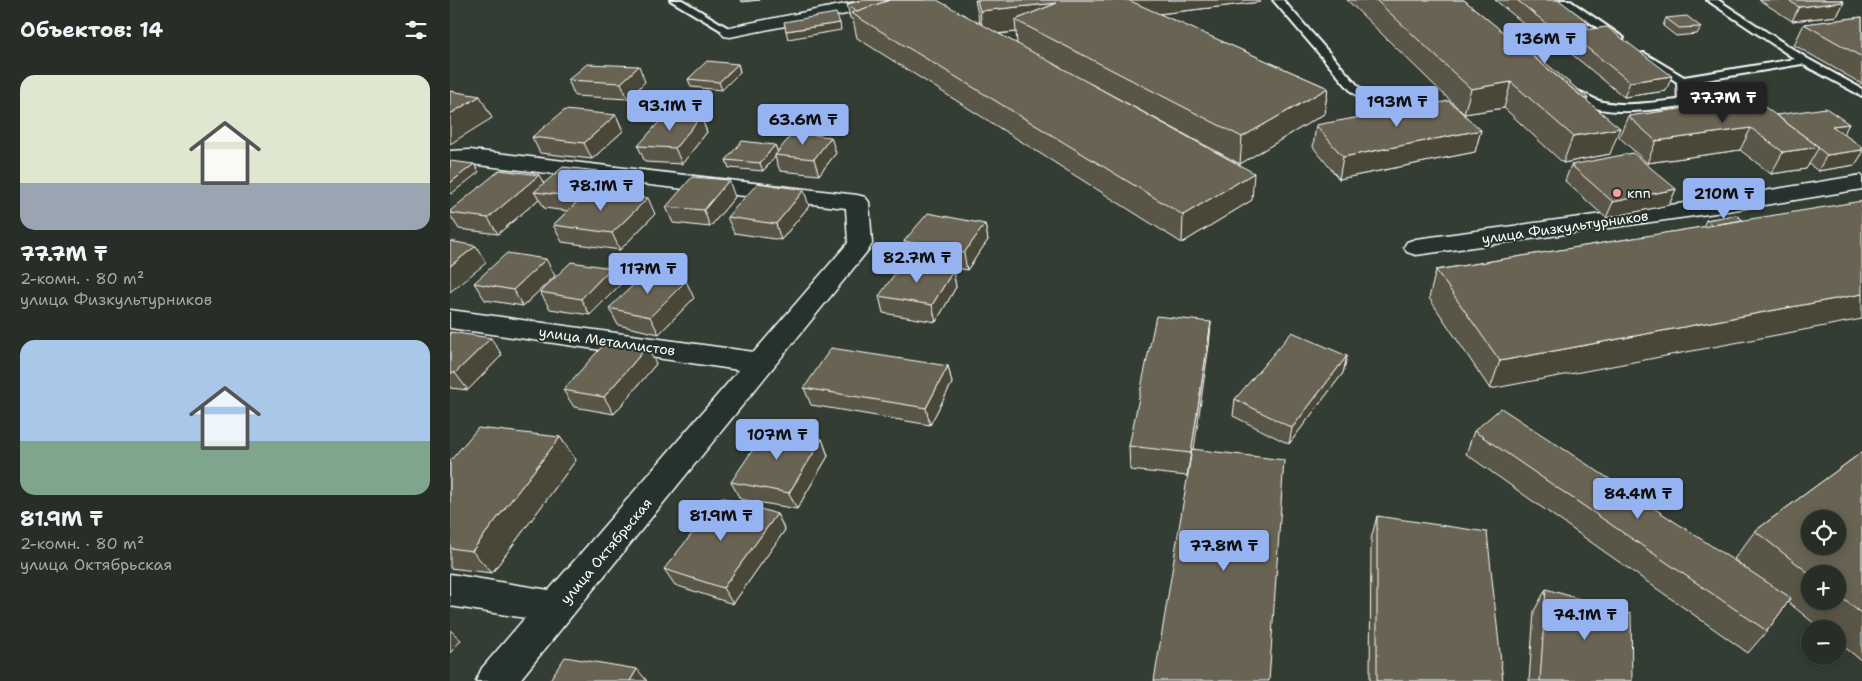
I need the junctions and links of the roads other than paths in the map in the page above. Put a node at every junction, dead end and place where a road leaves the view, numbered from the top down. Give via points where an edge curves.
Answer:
1 (675, 0) edge
2 (915, 0) edge
3 (1278, 0) edge
4 (1563, 0) edge
5 (1712, 0) edge
6 (861, 3) edge
7 (730, 32) joint
8 (1804, 61) junction
9 (1682, 82) junction
10 (1562, 83) edge
11 (1862, 93) edge
12 (1404, 109) edge
13 (450, 158) edge
14 (1862, 182) edge
15 (1416, 248) dead end
16 (450, 319) edge
17 (763, 363) junction
18 (450, 590) edge
19 (558, 608) junction
20 (495, 681) edge

1 - 7 lane
2 - 6 street
3 - 12 lane via 1355,89 1370,101
4 - 9 lane
5 - 8 lane
6 - 7 street
8 - 9 lane
8 - 11 lane
9 - 10 lane via 1684,103 1603,108 1584,101
13 - 17 street, улица Октябрьская via 470,157 857,202 860,244
14 - 15 street, улица Физкультурников
16 - 17 street, улица Металлистов
17 - 19 street, улица Октябрьская
18 - 19 street
19 - 20 street, улица Октябрьская

